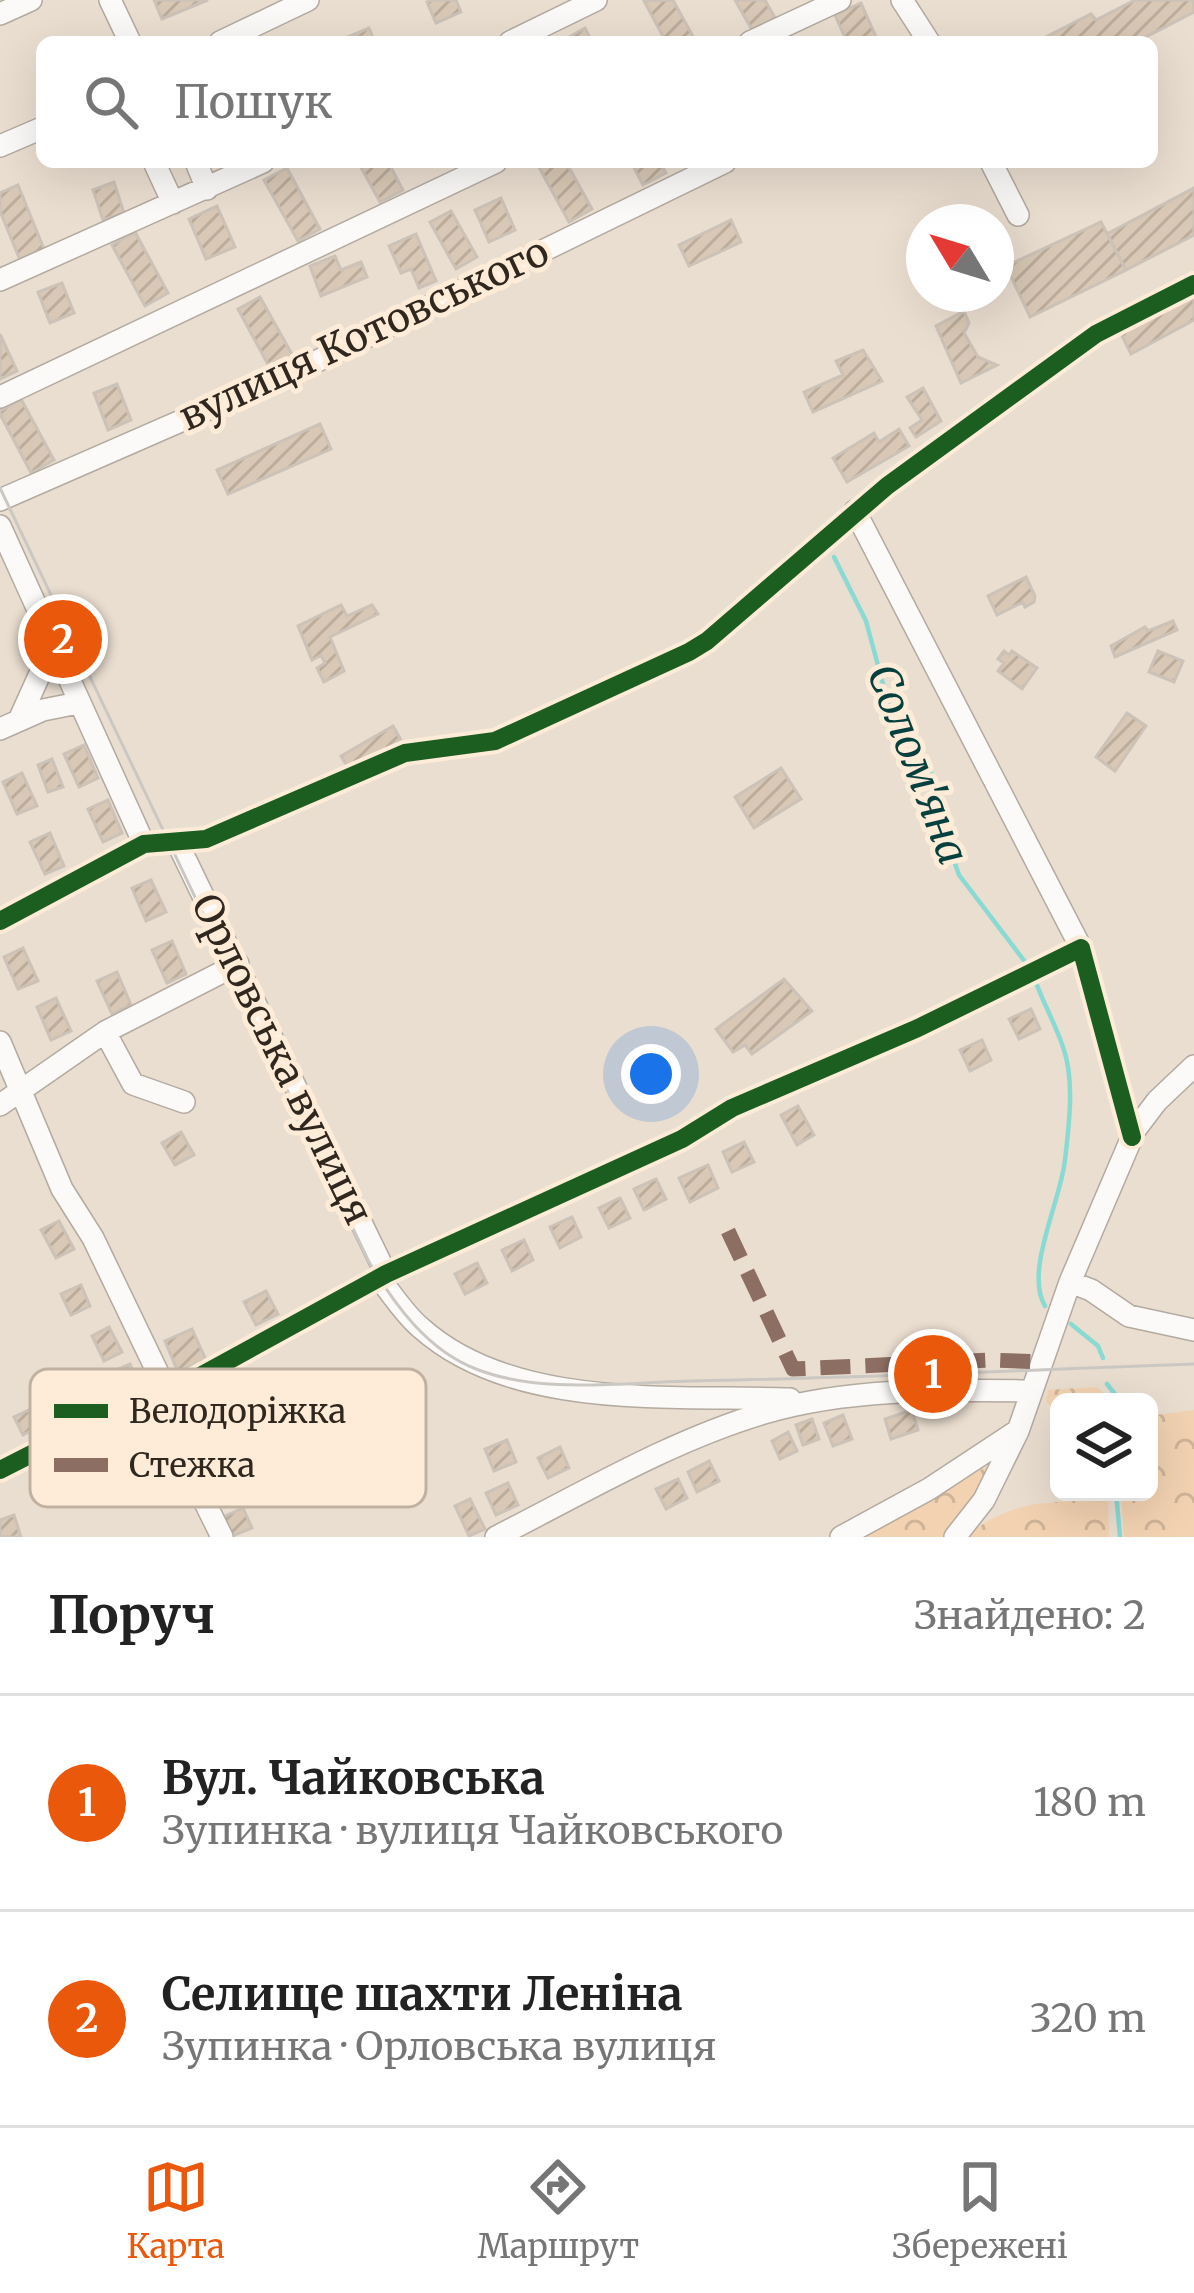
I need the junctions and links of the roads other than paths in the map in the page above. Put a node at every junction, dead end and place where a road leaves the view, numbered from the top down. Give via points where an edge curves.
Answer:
1 (31, 0) edge
2 (110, 0) edge
3 (308, 0) edge
4 (596, 0) edge
5 (840, 0) edge
6 (902, 0) edge
7 (0, 14) edge
8 (127, 36) edge
9 (233, 36) edge
10 (522, 36) edge
11 (764, 36) edge
12 (925, 36) edge
13 (36, 131) edge
14 (0, 146) edge
15 (157, 168) edge
16 (198, 168) edge
17 (251, 168) edge
18 (483, 168) edge
19 (713, 168) edge
20 (995, 168) edge
21 (207, 189) junction
22 (173, 203) junction
23 (1018, 215) dead end
24 (0, 280) edge
25 (1194, 284) edge
26 (0, 397) edge
27 (0, 500) edge
28 (855, 511) junction
29 (0, 526) edge
30 (10, 574) edge
31 (52, 647) junction
32 (78, 703) junction
33 (10, 724) edge
34 (143, 844) junction
35 (178, 844) junction
36 (0, 921) edge
37 (1081, 948) junction
38 (238, 964) junction
39 (105, 1032) junction
40 (0, 1042) edge
41 (1194, 1066) edge
42 (21, 1093) junction
43 (184, 1102) dead end
44 (0, 1105) edge
45 (1132, 1137) junction
46 (382, 1276) junction
47 (1070, 1282) junction
48 (1194, 1330) edge
49 (156, 1369) edge
50 (213, 1369) edge
51 (1030, 1391) junction
52 (826, 1400) junction
53 (1018, 1431) junction
54 (30, 1455) edge
55 (0, 1470) edge
56 (207, 1507) edge
57 (222, 1537) edge
58 (496, 1537) edge
59 (841, 1537) edge
60 (956, 1537) edge

1 - 7 street
2 - 8 street
3 - 9 street
4 - 10 street
5 - 11 street
6 - 12 street
13 - 14 street
15 - 22 street
16 - 21 street
17 - 21 street
18 - 26 street
19 - 27 street, вулиця Котовського via 309,365
20 - 23 street
21 - 22 street
22 - 24 street
25 - 28 street via 1096,334
28 - 35 street via 689,652 495,742 405,753
28 - 37 street
29 - 30 street
30 - 31 street
31 - 32 street
31 - 33 street
32 - 33 street
32 - 34 street
34 - 35 street
34 - 36 street
35 - 38 street, Орловська вулиця
37 - 45 street
37 - 46 street
38 - 39 street
38 - 46 street, Орловська вулиця
39 - 42 street
39 - 43 street via 133,1084
40 - 42 street
41 - 45 street
42 - 44 street
42 - 49 street
45 - 47 street
46 - 50 street
46 - 52 street, Орловська вулиця via 419,1328 469,1361 566,1392
47 - 48 street via 1116,1311
47 - 51 street
51 - 52 street
51 - 53 street
52 - 58 street via 663,1451
53 - 59 street
53 - 60 street via 985,1500
54 - 55 street
56 - 57 street

